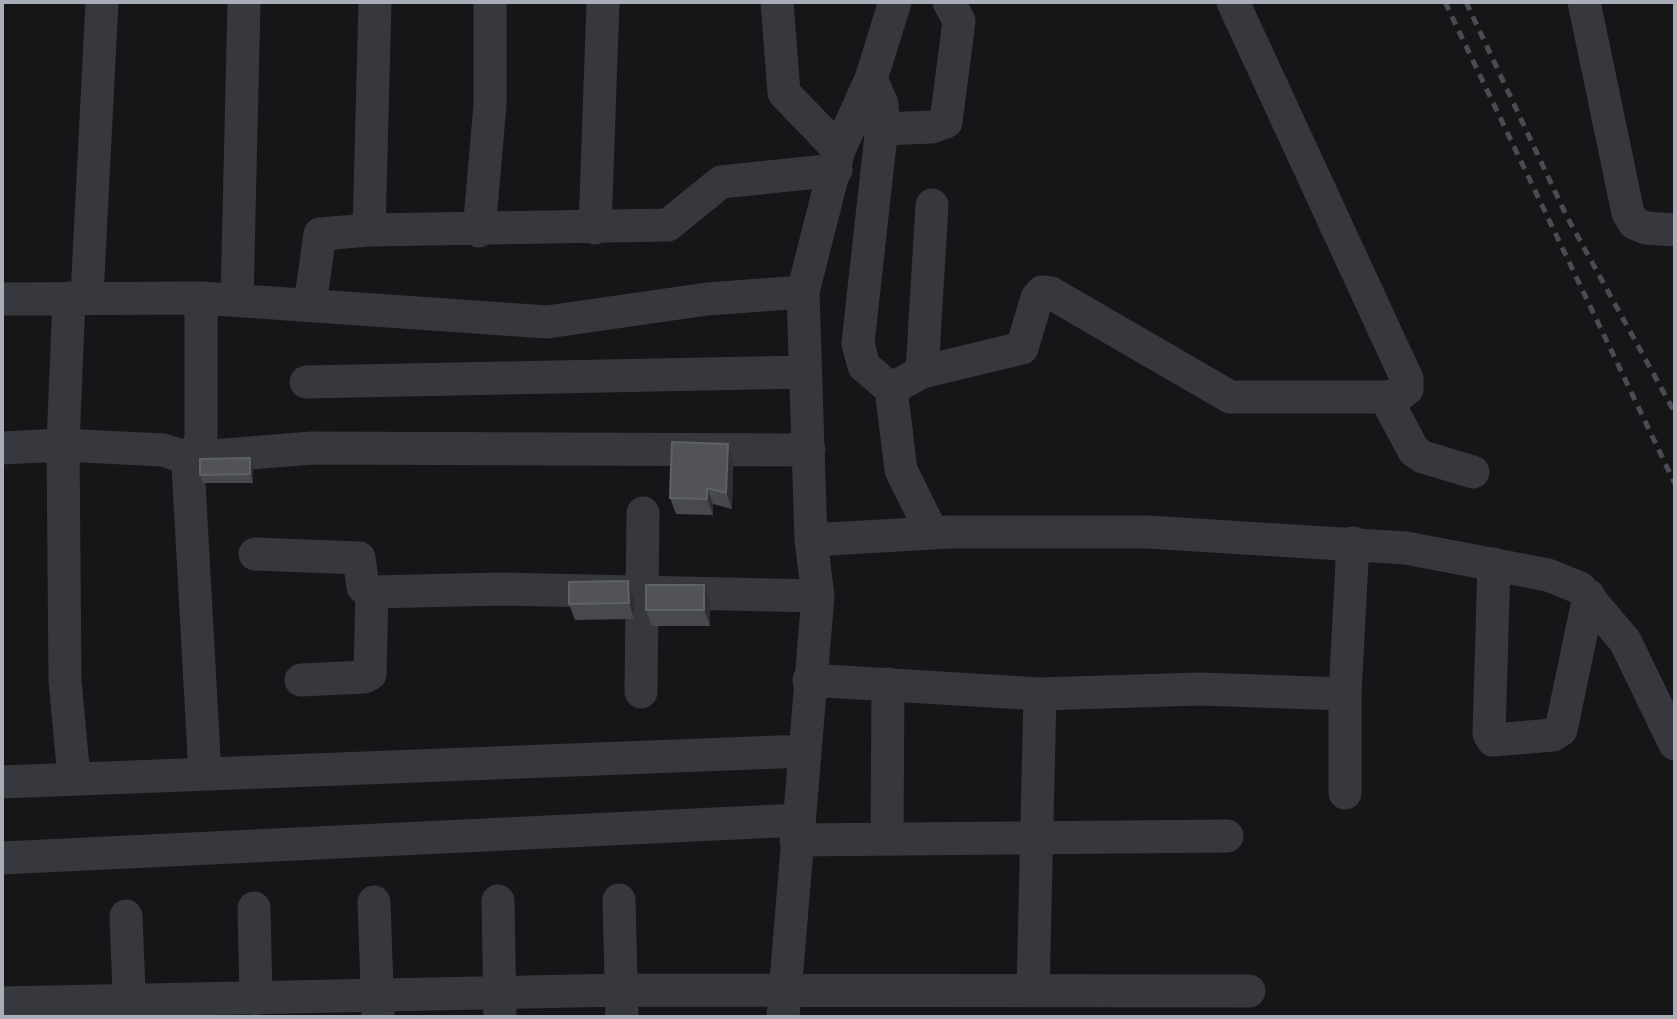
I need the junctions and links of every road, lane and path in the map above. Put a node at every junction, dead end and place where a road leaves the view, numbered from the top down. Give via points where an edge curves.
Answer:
1 (102, 2) edge
2 (243, 2) edge
3 (374, 2) edge
4 (490, 2) edge
5 (603, 2) edge
6 (777, 2) edge
7 (895, 2) edge
8 (949, 2) edge
9 (1233, 2) edge
10 (1586, 2) edge
11 (871, 79) junction
12 (882, 129) junction
13 (837, 160) junction
14 (932, 205) dead end
15 (595, 228) junction
16 (369, 230) junction
17 (1675, 230) edge
18 (479, 231) junction
19 (803, 292) junction
20 (78, 297) junction
21 (201, 298) junction
22 (2, 299) edge
23 (237, 300) junction
24 (310, 305) junction
25 (804, 372) junction
26 (922, 372) junction
27 (306, 382) dead end
28 (891, 389) junction
29 (1385, 397) junction
30 (63, 445) junction
31 (2, 448) edge
32 (809, 450) junction
33 (191, 458) junction
34 (1473, 472) dead end
35 (643, 513) dead end
36 (932, 533) junction
37 (811, 540) junction
38 (1353, 542) junction
39 (256, 554) dead end
40 (1494, 564) junction
41 (372, 592) junction
42 (643, 592) junction
43 (818, 596) junction
44 (1590, 596) junction
45 (301, 680) dead end
46 (808, 680) junction
47 (888, 684) junction
48 (641, 692) dead end
49 (1040, 694) junction
50 (1345, 694) junction
51 (1675, 744) edge
52 (805, 751) junction
53 (205, 774) junction
54 (74, 778) junction
55 (2, 782) edge
56 (1345, 793) dead end
57 (797, 830) junction
58 (1227, 836) dead end
59 (887, 838) junction
60 (1034, 838) junction
61 (2, 858) edge
62 (619, 900) dead end
63 (498, 901) dead end
64 (374, 902) dead end
65 (254, 908) dead end
66 (126, 916) dead end
67 (1033, 992) junction
68 (2, 1003) edge
69 (622, 1004) edge
70 (971, 1004) edge
71 (1243, 1004) edge
72 (253, 1005) edge
73 (785, 1005) edge
74 (499, 1006) edge
75 (377, 1007) edge
76 (130, 1009) edge

1 - 20 street
2 - 23 street
3 - 16 street
4 - 18 street via 490,105
5 - 15 street
6 - 13 street via 784,93
7 - 11 street
8 - 12 street via 959,21 947,122
9 - 29 street via 1407,379 1407,389
10 - 17 street via 1628,213 1634,223 1646,228
11 - 12 street via 882,104
11 - 13 street
12 - 28 street via 858,343 864,366
13 - 15 street via 730,179 717,184 668,225
13 - 19 street
14 - 26 street
15 - 18 street
16 - 18 street
16 - 24 street via 320,234
19 - 24 street via 707,299 547,322
19 - 25 street
20 - 21 street
20 - 22 street
20 - 30 street
21 - 23 street
21 - 33 street via 201,440
23 - 24 street
25 - 27 street
25 - 32 street
26 - 28 street
26 - 29 street via 1022,348 1042,292 1051,293 1230,397
28 - 36 street via 901,470
29 - 34 street via 1414,451
30 - 31 street
30 - 33 street via 163,450
30 - 54 street via 65,680
32 - 33 street via 312,448
32 - 37 street
33 - 53 street
35 - 42 street
36 - 37 street
36 - 38 street via 1148,532
37 - 43 street
38 - 40 street
38 - 50 street
39 - 41 street via 359,558 363,587
40 - 44 street via 1568,581
40 - 44 street via 1489,734 1493,740 1553,735 1561,730
41 - 42 street
41 - 45 street via 370,674
42 - 43 street
42 - 48 street
43 - 46 street
44 - 51 street via 1625,641
46 - 47 street
46 - 52 street
47 - 49 street
47 - 59 street
49 - 50 street via 1199,689
49 - 60 street
50 - 56 street
52 - 53 street
52 - 57 street
53 - 54 street
54 - 55 street
57 - 59 street
57 - 61 street
57 - 73 street
58 - 60 street
59 - 60 street
60 - 67 street
62 - 69 street
63 - 74 street
64 - 75 street
65 - 72 street
66 - 76 street
67 - 70 street
67 - 71 street via 1215,991
68 - 76 street
69 - 73 street
69 - 74 street
70 - 73 street
72 - 75 street
72 - 76 street
74 - 75 street

